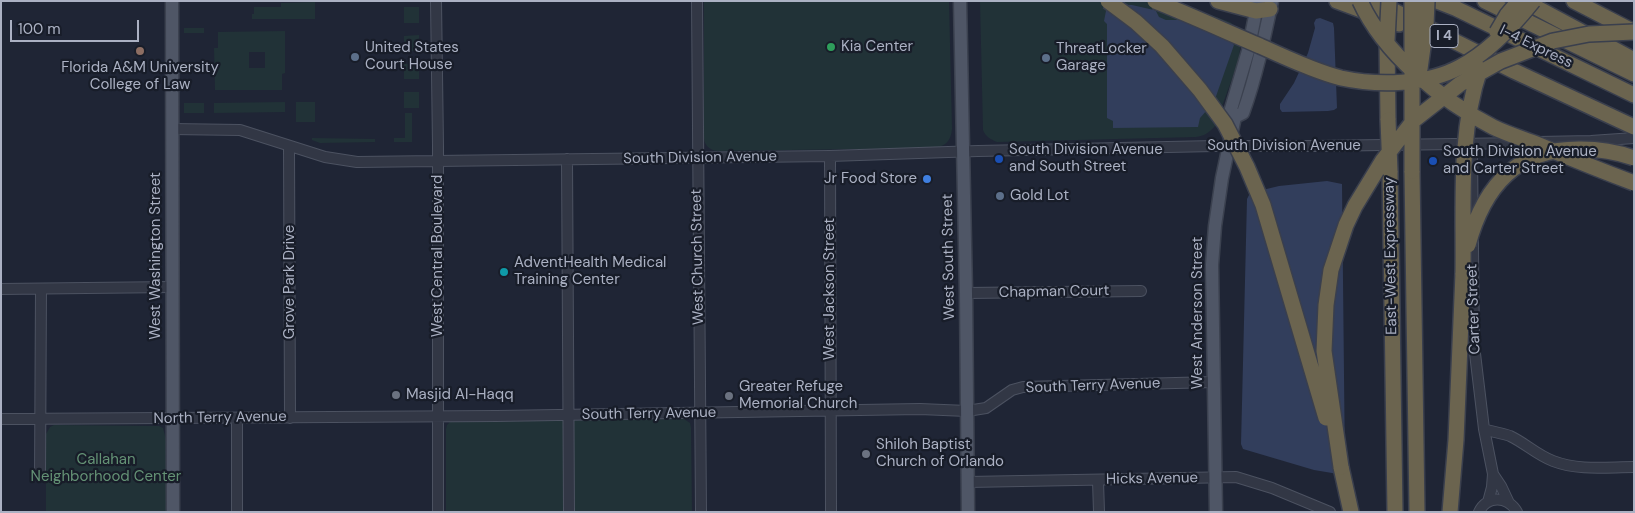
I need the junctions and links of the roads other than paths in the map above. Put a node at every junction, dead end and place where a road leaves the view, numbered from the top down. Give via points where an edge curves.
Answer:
1 (172, 1) edge
2 (436, 1) edge
3 (697, 1) edge
4 (960, 1) edge
5 (1108, 1) edge
6 (1155, 1) edge
7 (1218, 1) edge
8 (1337, 1) edge
9 (1360, 1) edge
10 (1374, 1) edge
11 (1389, 1) edge
12 (1412, 1) edge
13 (1427, 1) edge
14 (1439, 1) edge
15 (1485, 1) edge
16 (1519, 1) edge
17 (1524, 1) edge
18 (1533, 1) edge
19 (1574, 1) edge
20 (1264, 6) edge
21 (1634, 32) edge
22 (1634, 60) edge
23 (1514, 71) junction
24 (1634, 74) edge
25 (1634, 96) edge
26 (1413, 120) junction
27 (1627, 124) edge
28 (172, 129) junction
29 (1634, 138) edge
30 (1591, 142) junction
31 (1472, 144) junction
32 (1634, 145) edge
33 (289, 146) junction
34 (1229, 146) junction
35 (962, 152) junction
36 (830, 156) junction
37 (698, 158) junction
38 (1634, 158) edge
39 (568, 159) junction
40 (438, 161) junction
41 (1634, 184) edge
42 (1463, 273) junction
43 (172, 288) junction
44 (1, 289) edge
45 (41, 289) junction
46 (1141, 291) dead end
47 (966, 293) junction
48 (1214, 382) junction
49 (830, 410) junction
50 (967, 411) junction
51 (700, 414) junction
52 (569, 415) junction
53 (438, 416) junction
54 (236, 418) junction
55 (290, 418) junction
56 (40, 419) junction
57 (172, 419) junction
58 (1, 420) edge
59 (1484, 429) junction
60 (1634, 466) edge
61 (1341, 467) junction
62 (1493, 474) junction
63 (40, 475) dead end
64 (1215, 478) junction
65 (1098, 481) junction
66 (968, 482) junction
67 (1480, 508) edge
68 (1517, 509) edge
69 (173, 512) edge
70 (236, 512) edge
71 (438, 512) edge
72 (569, 512) edge
73 (701, 512) edge
74 (831, 512) edge
75 (968, 512) edge
76 (1099, 512) edge
77 (1216, 512) edge
78 (1330, 512) edge
79 (1351, 512) edge
80 (1395, 512) edge
81 (1417, 512) edge
82 (1450, 512) edge

1 - 28 main road, West Washington Street
2 - 40 street, West Central Boulevard
3 - 37 street, West Church Street
4 - 35 main road, West South Street
5 - 61 highway, bridge via 1162,46 1200,90 1225,124 1247,167 1264,205
6 - 18 highway, bridge via 1338,78 1381,83 1409,82 1460,68 1505,34
7 - 20 highway
8 - 23 highway
9 - 41 highway, bridge via 1366,15 1391,48 1411,69 1456,105 1494,127
10 - 23 highway, I 4
11 - 80 highway, East-West Expressway, bridge
12 - 26 highway, East-West Expressway, bridge
13 - 26 highway, bridge
14 - 25 highway, I-4 Express
15 - 24 highway
16 - 42 highway, bridge via 1494,37 1473,90 1464,164
17 - 22 highway
19 - 21 highway
20 - 34 main road, West Anderson Street via 1231,109 1235,117
21 - 61 highway, bridge via 1590,34 1552,41 1501,61 1460,84 1414,120 1383,160 1346,225 1331,270 1326,305 1324,352
23 - 27 highway, I 4
26 - 81 highway, East-West Expressway, bridge
28 - 33 street, South Division Avenue via 240,130
28 - 43 main road, West Washington Street
29 - 30 street, South Division Avenue
30 - 31 street, South Division Avenue
30 - 32 street, South Division Avenue
31 - 34 street, South Division Avenue
31 - 59 street, Carter Street via 1474,344
33 - 40 street, South Division Avenue via 340,161
33 - 55 street, Grove Park Drive
34 - 35 street, South Division Avenue
34 - 48 main road, West Anderson Street via 1212,265
35 - 36 street, South Division Avenue
35 - 47 main road, West South Street
36 - 37 street, South Division Avenue
36 - 49 street, West Jackson Street
37 - 39 street, South Division Avenue
37 - 51 street, West Church Street
38 - 42 highway, bridge via 1600,150 1564,149 1540,154 1515,166 1493,189 1478,216
39 - 40 street, South Division Avenue
39 - 52 street
40 - 53 street, West Central Boulevard
42 - 82 highway
43 - 45 street
43 - 57 main road, West Washington Street
44 - 45 street
45 - 56 street
46 - 47 street, Chapman Court
47 - 50 main road, West South Street
48 - 50 street, South Terry Avenue via 1023,387 1012,390 986,408
48 - 64 main road, West Anderson Street
49 - 50 street, South Terry Avenue
49 - 51 street, South Terry Avenue
49 - 74 street, West Jackson Street
50 - 66 main road, West South Street
51 - 52 street, South Terry Avenue
51 - 73 street, West Church Street
52 - 53 street, South Terry Avenue
52 - 72 street
53 - 55 street, North Terry Avenue
53 - 71 street, West Central Boulevard
54 - 55 street, North Terry Avenue
54 - 57 street, North Terry Avenue
54 - 70 street
56 - 57 street, North Terry Avenue
56 - 58 street, North Terry Avenue
56 - 63 street
57 - 69 main road, West Washington Street
59 - 60 street via 1509,436 1539,454 1569,466
59 - 62 street, Carter Street
61 - 79 highway
62 - 67 street, Carter Street via 1492,487
62 - 68 street, Carter Street
64 - 65 street, Hicks Avenue
64 - 77 main road, West Anderson Street
64 - 78 street, Hicks Avenue via 1236,477 1252,481
65 - 66 street, Hicks Avenue
65 - 76 street
66 - 75 main road, West South Street
67 - 68 street via 1501,499

